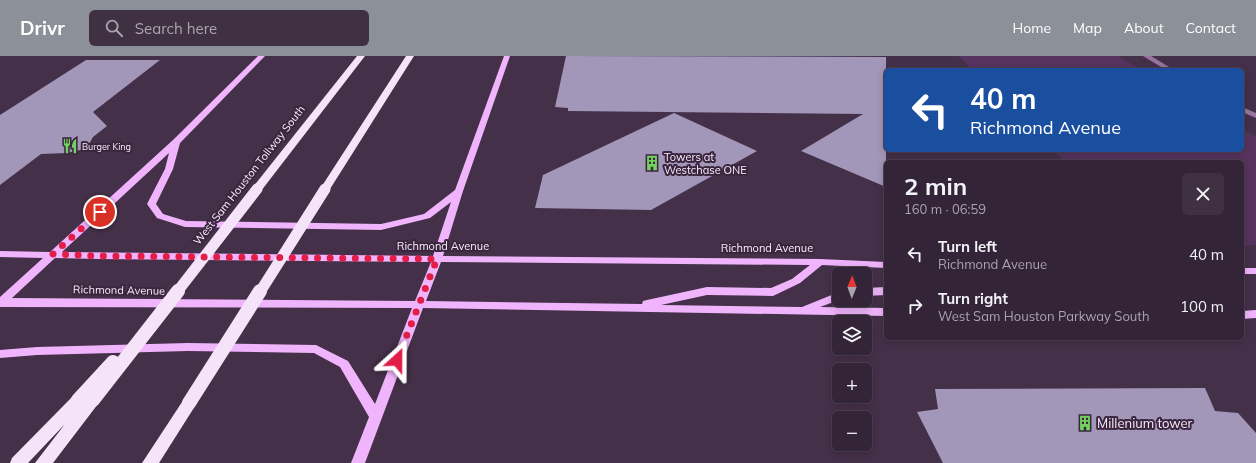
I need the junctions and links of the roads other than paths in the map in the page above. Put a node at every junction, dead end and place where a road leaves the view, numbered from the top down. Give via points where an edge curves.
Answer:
1 (262, 56) edge
2 (361, 56) edge
3 (410, 56) edge
4 (507, 56) edge
5 (1146, 56) edge
6 (1167, 68) edge
7 (1244, 110) edge
8 (1254, 116) edge
9 (176, 142) junction
10 (459, 191) junction
11 (0, 254) edge
12 (53, 254) junction
13 (437, 259) junction
14 (820, 262) junction
15 (884, 265) edge
16 (1244, 271) edge
17 (1256, 271) edge
18 (884, 291) edge
19 (872, 292) edge
20 (832, 299) edge
21 (1, 302) edge
22 (420, 305) junction
23 (630, 308) junction
24 (801, 310) junction
25 (884, 312) edge
26 (1244, 314) edge
27 (1256, 314) edge
28 (0, 354) edge
29 (85, 400) junction
30 (375, 416) junction
31 (18, 463) edge
32 (43, 463) edge
33 (150, 463) edge
34 (358, 463) edge

1 - 9 main road
2 - 29 highway, West Sam Houston Tollway South, bridge via 165,307
3 - 33 highway, bridge
4 - 10 main road
5 - 6 street
7 - 8 street
9 - 10 main road via 169,168 151,204 160,216 184,224 381,227 427,216
9 - 12 main road
10 - 13 main road
11 - 12 main road, Richmond Avenue
12 - 13 main road, Richmond Avenue
12 - 21 main road
13 - 14 main road, Richmond Avenue
13 - 22 main road
14 - 15 main road, Richmond Avenue
14 - 23 main road via 796,281 773,292 707,291
16 - 17 main road
18 - 19 main road
20 - 24 main road
21 - 22 main road, Richmond Avenue
22 - 23 main road, Richmond Avenue
22 - 30 main road
23 - 24 main road, Richmond Avenue
24 - 25 main road, Richmond Avenue
26 - 27 main road
28 - 30 main road via 188,347 316,349 344,364
29 - 31 highway
29 - 32 highway, West Sam Houston Tollway South
30 - 34 main road

